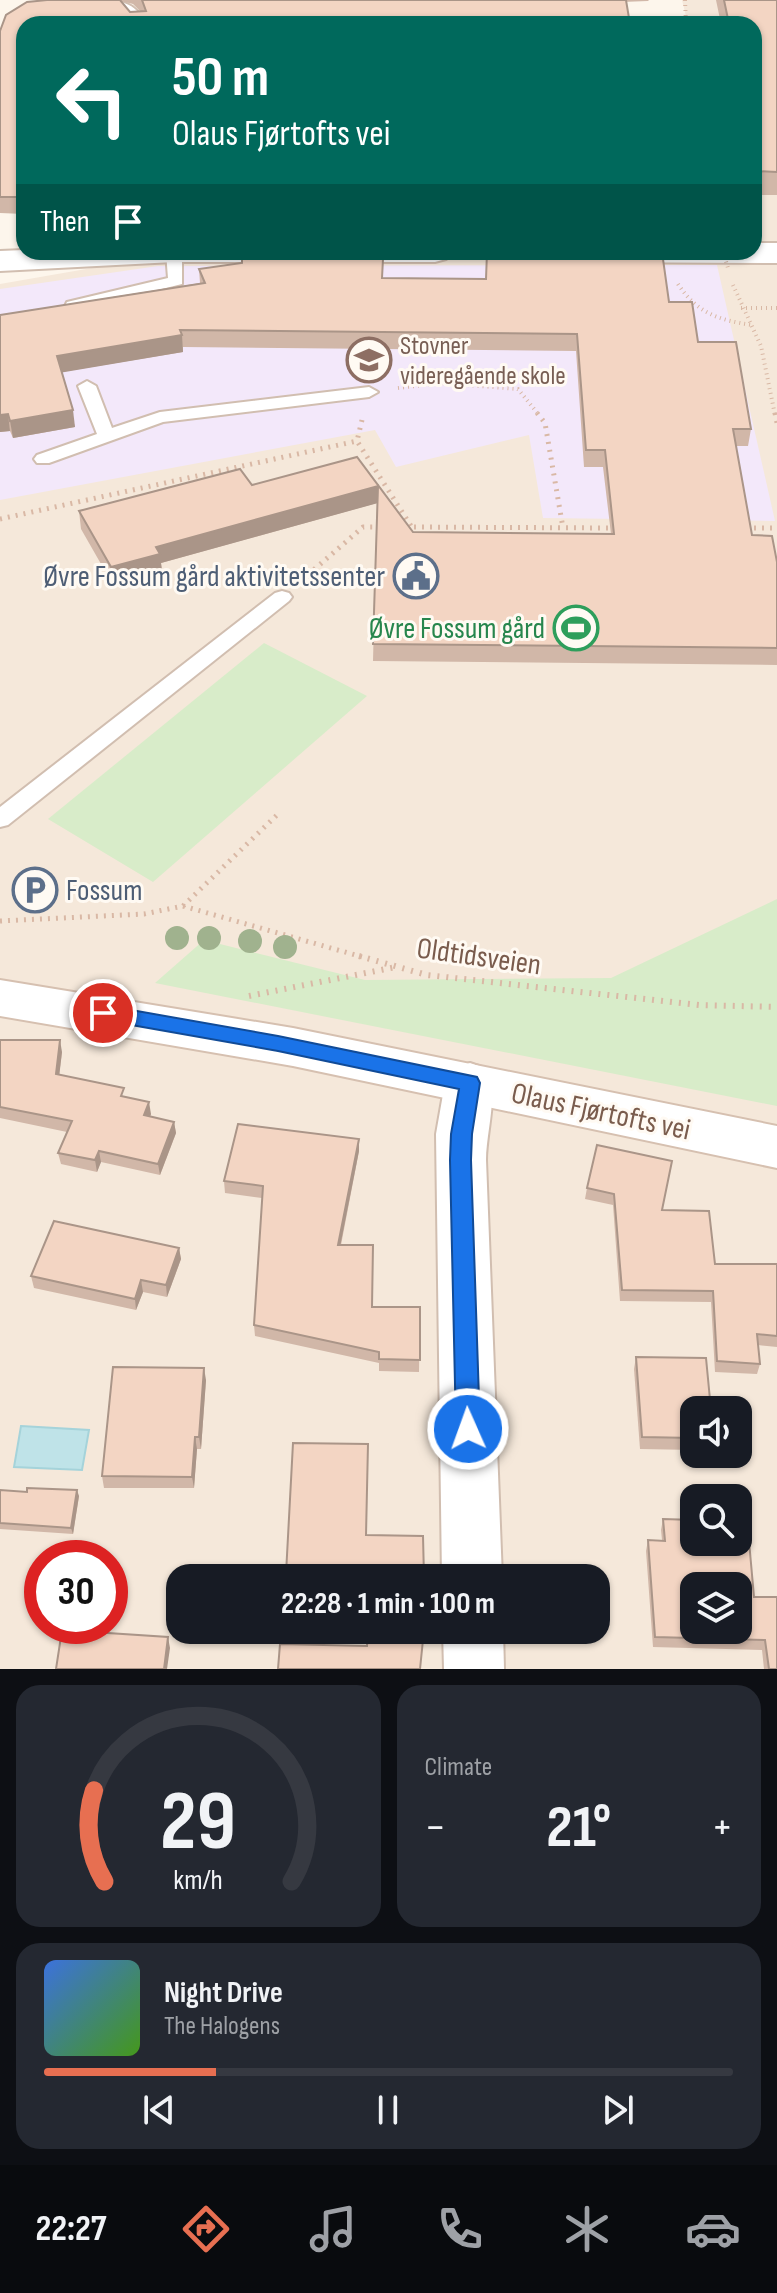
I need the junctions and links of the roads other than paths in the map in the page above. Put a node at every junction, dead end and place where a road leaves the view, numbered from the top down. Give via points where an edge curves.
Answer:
1 (103, 0) edge
2 (135, 16) edge
3 (175, 260) edge
4 (57, 310) edge
5 (87, 386) dead end
6 (369, 392) road end
7 (106, 435) junction
8 (43, 459) dead end
9 (282, 597) road end
10 (0, 816) edge
11 (0, 998) edge
12 (470, 1083) junction
13 (777, 1147) edge
14 (472, 1564) edge
15 (473, 1644) edge
16 (474, 1669) edge

1 - 2 lane
3 - 4 lane via 176,281
5 - 7 lane
6 - 7 lane via 160,417
7 - 8 lane
9 - 10 lane
11 - 12 street, Olaus Fjørtofts vei via 152,1020
12 - 13 street, Olaus Fjørtofts vei
12 - 14 street via 461,1160
15 - 16 street

